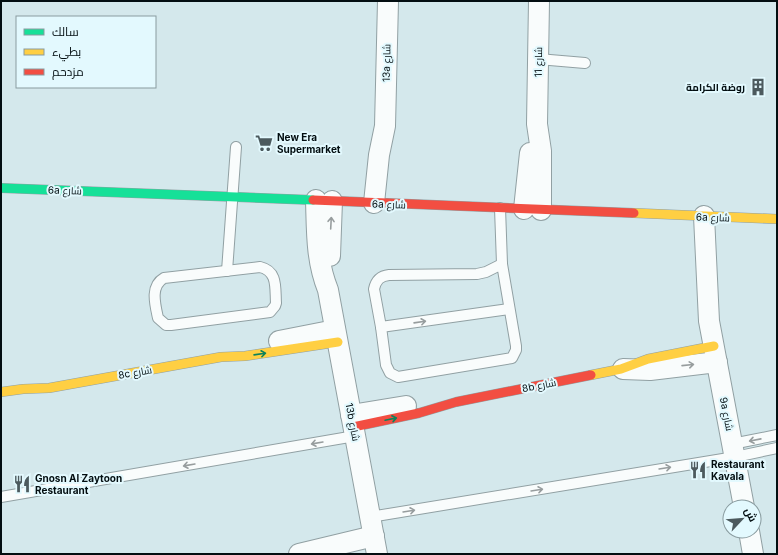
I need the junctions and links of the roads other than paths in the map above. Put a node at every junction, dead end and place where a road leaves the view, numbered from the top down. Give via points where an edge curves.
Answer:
1 (388, 1) edge
2 (539, 1) edge
3 (538, 59) junction
4 (585, 62) dead end
5 (236, 147) dead end
6 (1, 188) edge
7 (232, 197) junction
8 (324, 201) junction
9 (382, 203) junction
10 (500, 208) junction
11 (533, 209) junction
12 (698, 216) junction
13 (777, 219) edge
14 (502, 264) junction
15 (227, 271) junction
16 (509, 309) junction
17 (381, 328) junction
18 (337, 336) junction
19 (715, 354) junction
20 (221, 357) joint
21 (621, 369) joint
22 (49, 388) junction
23 (1, 392) edge
24 (456, 402) joint
25 (1, 403) edge
26 (353, 426) junction
27 (777, 436) edge
28 (777, 448) edge
29 (734, 450) junction
30 (1, 497) edge
31 (743, 499) edge
32 (374, 539) edge
33 (749, 539) edge
34 (749, 553) edge
35 (299, 554) edge
36 (346, 554) edge

1 - 9 street, 13a شارع via 385,126 380,150
2 - 3 street, شارع 11
3 - 4 lane
3 - 11 street, شارع 11 via 537,124 531,143
5 - 7 lane
6 - 7 street, 6a شارع
7 - 8 street, 6a شارع
7 - 15 lane
8 - 9 street, 6a شارع
8 - 18 street, 13b شارع via 319,259
9 - 10 street, 6a شارع
10 - 11 street, 6a شارع
10 - 14 lane
11 - 12 street, 6a شارع
12 - 13 street, 6a شارع
12 - 19 street, 9a شارع via 697,283 709,321
14 - 16 lane
14 - 17 lane via 477,274 384,276 374,288
15 - 15 lane via 169,277 159,281 154,290 158,318 171,326 267,313 273,310 276,303 275,280 269,271 260,267
17 -> 16 lane
16 - 17 lane via 516,350 508,360 393,376 387,370
18 - 20 street, 8c شارع via 256,346
18 - 26 street, 13b شارع
19 - 21 street, 8b شارع via 657,369
19 - 29 street, 9a شارع
20 - 22 street, 8c شارع
21 - 24 street, 8b شارع
22 - 23 street, 8c شارع
22 - 25 street, 8c شارع
24 - 26 street, 8b شارع via 432,402
26 -> 30 lane
26 - 32 street, 13b شارع
27 -> 29 lane
28 - 29 lane
29 - 31 street, 9a شارع
32 -> 29 lane
32 - 35 street
32 - 36 street
33 - 34 street

